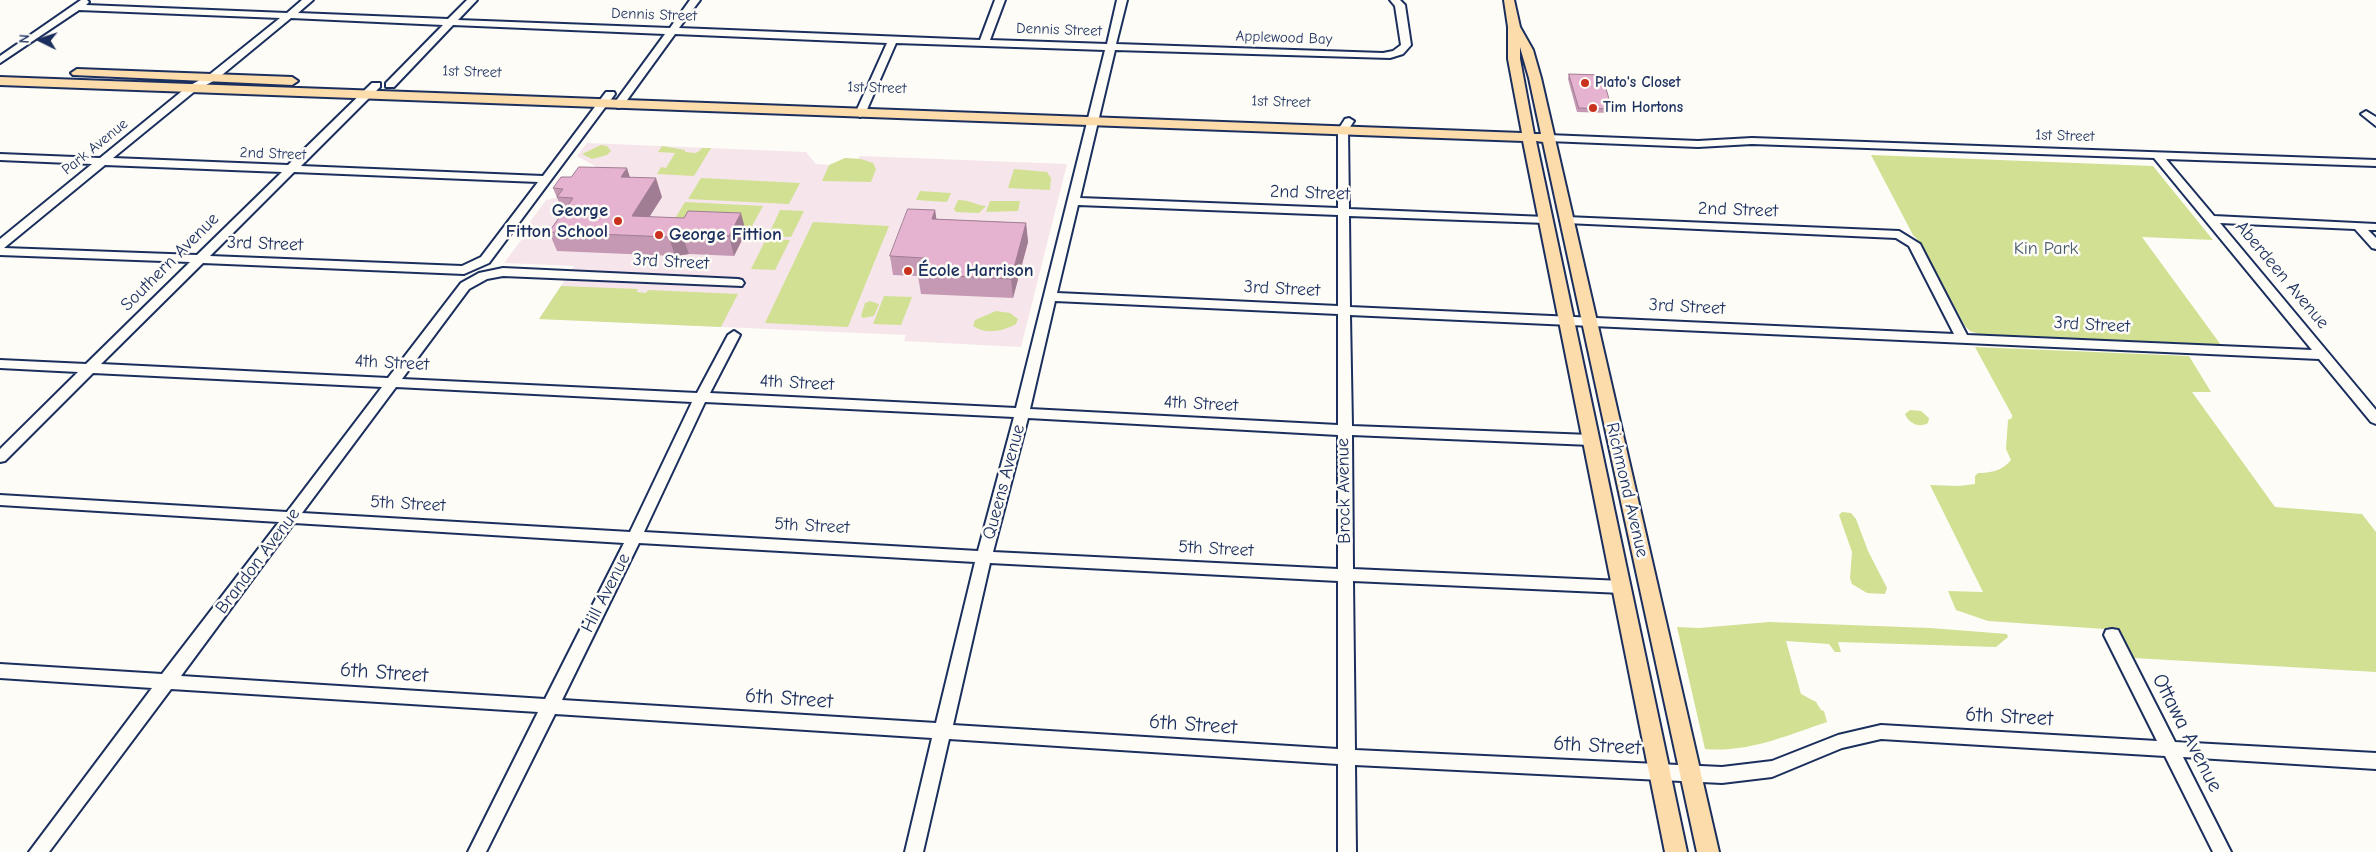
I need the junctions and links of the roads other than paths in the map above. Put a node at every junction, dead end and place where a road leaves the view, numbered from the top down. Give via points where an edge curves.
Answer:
1 (87, 0) edge
2 (308, 0) edge
3 (472, 0) edge
4 (695, 0) edge
5 (1000, 0) edge
6 (1122, 0) edge
7 (1396, 0) edge
8 (1509, 0) edge
9 (77, 7) junction
10 (291, 14) junction
11 (450, 23) junction
12 (1514, 27) junction
13 (672, 31) junction
14 (894, 40) junction
15 (984, 43) junction
16 (1111, 47) junction
17 (0, 60) edge
18 (0, 71) edge
19 (213, 78) junction
20 (0, 81) edge
21 (376, 85) junction
22 (390, 85) junction
23 (191, 89) junction
24 (366, 94) junction
25 (606, 99) junction
26 (622, 99) junction
27 (862, 109) junction
28 (2376, 114) edge
29 (1094, 116) junction
30 (2376, 123) edge
31 (1346, 126) junction
32 (1528, 133) junction
33 (1547, 133) junction
34 (2158, 156) junction
35 (0, 157) edge
36 (100, 162) junction
37 (2376, 163) edge
38 (290, 170) junction
39 (546, 180) junction
40 (1073, 201) junction
41 (1344, 212) junction
42 (1546, 220) junction
43 (1566, 220) junction
44 (2211, 220) junction
45 (2358, 226) junction
46 (2376, 227) edge
47 (0, 245) edge
48 (2376, 245) edge
49 (0, 251) edge
50 (199, 260) junction
51 (483, 276) joint
52 (738, 283) dead end
53 (1050, 297) junction
54 (1344, 310) junction
55 (1567, 320) junction
56 (1590, 322) junction
57 (734, 335) dead end
58 (1962, 337) junction
59 (2323, 355) junction
60 (0, 364) edge
61 (89, 369) junction
62 (393, 382) junction
63 (701, 397) junction
64 (1022, 413) junction
65 (2376, 419) edge
66 (1343, 430) junction
67 (1592, 440) junction
68 (0, 457) edge
69 (0, 500) edge
70 (290, 517) junction
71 (635, 536) junction
72 (984, 556) junction
73 (1345, 576) junction
74 (1622, 587) junction
75 (2112, 635) dead end
76 (0, 671) edge
77 (166, 682) junction
78 (549, 706) junction
79 (943, 731) junction
80 (2169, 749) junction
81 (1346, 757) junction
82 (2376, 761) edge
83 (1659, 772) junction
84 (1690, 773) junction
85 (38, 852) edge
86 (477, 852) edge
87 (914, 852) edge
88 (1347, 852) edge
89 (1676, 852) edge
90 (1708, 852) edge
91 (2222, 852) edge

1 - 9 street
2 - 10 street, Park Avenue
3 - 11 street
4 - 13 street
5 - 15 street
6 - 16 street, Queens Avenue
7 - 16 street, Applewood Bay via 1400,5 1406,44 1403,50 1383,56
8 - 12 main road, Richmond Avenue
9 - 10 street, Dennis Street
9 - 17 street
10 - 11 street, Dennis Street
10 - 19 street, Park Avenue
11 - 13 street, Dennis Street
11 - 22 street
12 - 32 main road via 1514,59
12 - 33 main road, Richmond Avenue via 1527,50
13 - 14 street, Dennis Street
13 - 26 street
14 - 15 street, Dennis Street
14 - 27 street
15 - 16 street, Dennis Street
16 - 29 street, Queens Avenue
18 - 19 main road, 1st Street
19 - 21 main road, 1st Street
19 - 23 street, Park Avenue
20 - 23 main road, 1st Street
21 - 22 main road, 1st Street
21 - 24 street, Southern Avenue
22 - 25 main road, 1st Street
23 - 24 main road, 1st Street
23 - 36 street, Park Avenue
24 - 25 main road, 1st Street
24 - 38 street, Southern Avenue
25 - 26 main road, 1st Street
25 - 39 street
26 - 27 main road, 1st Street
27 - 29 main road, 1st Street
28 - 30 street via 2366,114
29 - 31 main road, 1st Street
29 - 40 street, Queens Avenue
31 - 32 main road, 1st Street
31 - 41 street, Brock Avenue
32 - 33 main road, 1st Street
32 - 42 main road, Richmond Avenue
33 - 34 street, 1st Street via 1698,144 1752,141
33 - 43 main road, Richmond Avenue
34 - 37 street, 1st Street
34 - 44 street, Aberdeen Avenue
35 - 36 street, 2nd Street
36 - 38 street, 2nd Street
36 - 47 street, Park Avenue
38 - 39 street, 2nd Street
38 - 50 street, Southern Avenue
39 - 50 street, 3rd Street via 486,259 469,269
40 - 41 street, 2nd Street
40 - 53 street, Queens Avenue
41 - 42 street, 2nd Street
41 - 54 street, Brock Avenue
42 - 55 main road, Richmond Avenue
43 - 56 main road, Richmond Avenue
43 - 58 street, 2nd Street via 1892,234 1914,244
44 - 45 street
44 - 59 street, Aberdeen Avenue
45 - 46 street
45 - 48 street
49 - 50 street, 3rd Street
50 - 61 street, Southern Avenue
51 - 52 street, 3rd Street via 503,272
51 - 62 street, Brandon Avenue via 465,286
53 - 54 street, 3rd Street
53 - 64 street, Queens Avenue
54 - 55 street, 3rd Street
54 - 66 street, Brock Avenue
55 - 56 street, 3rd Street
55 - 67 main road, Richmond Avenue
56 - 58 street, 3rd Street
56 - 84 main road, Richmond Avenue
57 - 63 street, Hill Avenue
58 - 59 street, 3rd Street
59 - 65 street, Aberdeen Avenue
60 - 61 street, 4th Street
61 - 62 street, 4th Street
61 - 68 street, Southern Avenue
62 - 63 street, 4th Street
62 - 70 street, Brandon Avenue
63 - 64 street, 4th Street
63 - 71 street, Hill Avenue
64 - 66 street, 4th Street
64 - 72 street, Queens Avenue
66 - 67 street, 4th Street
66 - 73 street, Brock Avenue
67 - 74 main road, Richmond Avenue
69 - 70 street, 5th Street
70 - 71 street, 5th Street
70 - 77 street, Brandon Avenue
71 - 72 street, 5th Street
71 - 78 street, Hill Avenue
72 - 73 street, 5th Street
72 - 79 street, Queens Avenue
73 - 74 street, 5th Street
73 - 81 street, Brock Avenue
74 - 83 main road, Richmond Avenue
75 - 80 street, Ottawa Avenue
76 - 77 street, 6th Street
77 - 78 street, 6th Street
77 - 85 street, Brandon Avenue
78 - 79 street, 6th Street
78 - 86 street, Hill Avenue
79 - 81 street, 6th Street
79 - 87 street, Queens Avenue
80 - 82 street, 6th Street
80 - 84 street, 6th Street via 1881,732 1847,737 1773,769 1755,773
80 - 91 street, Ottawa Avenue
81 - 83 street, 6th Street
81 - 88 street, Brock Avenue
83 - 84 street, 6th Street
83 - 89 main road, Richmond Avenue
84 - 90 main road, Richmond Avenue

